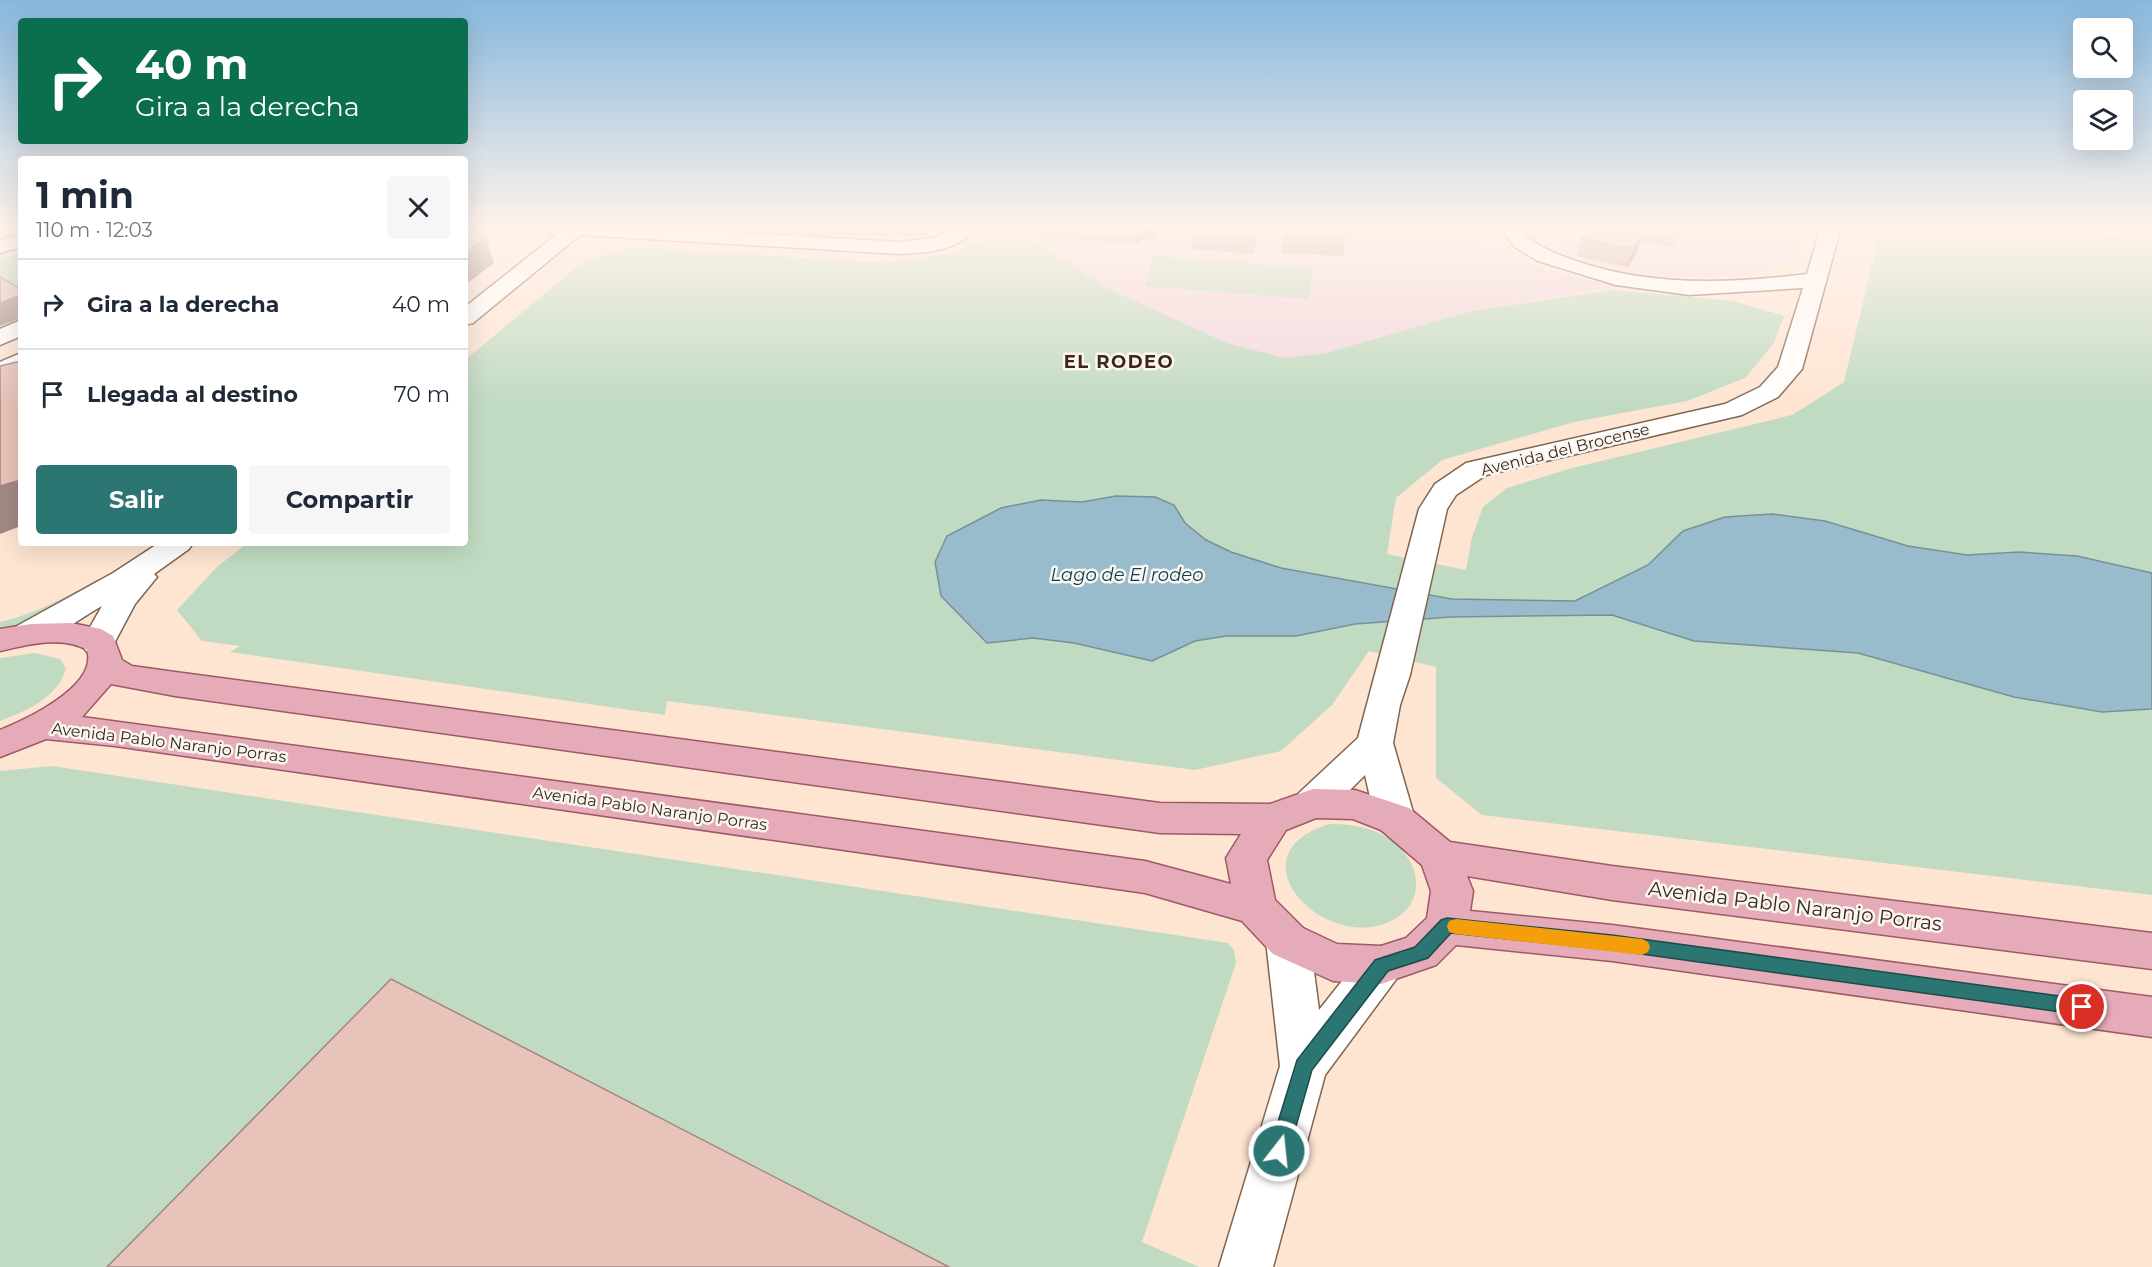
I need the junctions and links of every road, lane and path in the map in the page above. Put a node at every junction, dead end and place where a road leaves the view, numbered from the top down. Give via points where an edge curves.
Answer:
1 (504, 286) edge
2 (1676, 286) edge
3 (1741, 286) edge
4 (1813, 286) edge
5 (1707, 289) junction
6 (1808, 308) junction
7 (468, 316) edge
8 (18, 329) edge
9 (0, 338) edge
10 (18, 362) edge
11 (0, 372) edge
12 (166, 552) edge
13 (14, 637) edge
14 (101, 654) junction
15 (40, 726) junction
16 (1375, 743) junction
17 (0, 744) edge
18 (1313, 803) junction
19 (1272, 819) junction
20 (1395, 819) junction
21 (1439, 856) junction
22 (1256, 908) junction
23 (1447, 926) junction
24 (1288, 941) junction
25 (2152, 951) edge
26 (1381, 965) junction
27 (2152, 1017) edge
28 (1304, 1066) junction
29 (1246, 1267) edge

1 - 7 street
2 - 5 street
3 - 5 street
4 - 6 street, Avenida del Brocense
5 - 6 street via 1766,297
6 - 16 street, Avenida del Brocense via 1790,369 1769,392 1733,410 1476,470 1445,490 1433,509
8 - 9 street
10 - 11 street
12 - 13 street via 98,596
12 - 14 street via 121,600
13 - 14 main road via 71,632 88,636
14 - 15 main road via 101,674 85,695
14 - 19 main road via 123,676 175,684 1160,818
15 - 17 main road
15 - 22 main road, Avenida Pablo Naranjo Porras via 115,733 1145,877
16 - 18 street
16 - 20 street, Avenida del Brocense
18 - 19 main road
18 - 20 main road via 1355,805
19 - 22 main road via 1246,858
20 - 21 main road
21 - 23 main road via 1452,891
21 - 25 main road, Avenida Pablo Naranjo Porras via 1612,883
22 - 24 main road
23 - 26 main road via 1421,952
23 - 27 main road via 1612,943
24 - 26 main road via 1333,962
24 - 28 street
26 - 28 street
28 - 29 street

